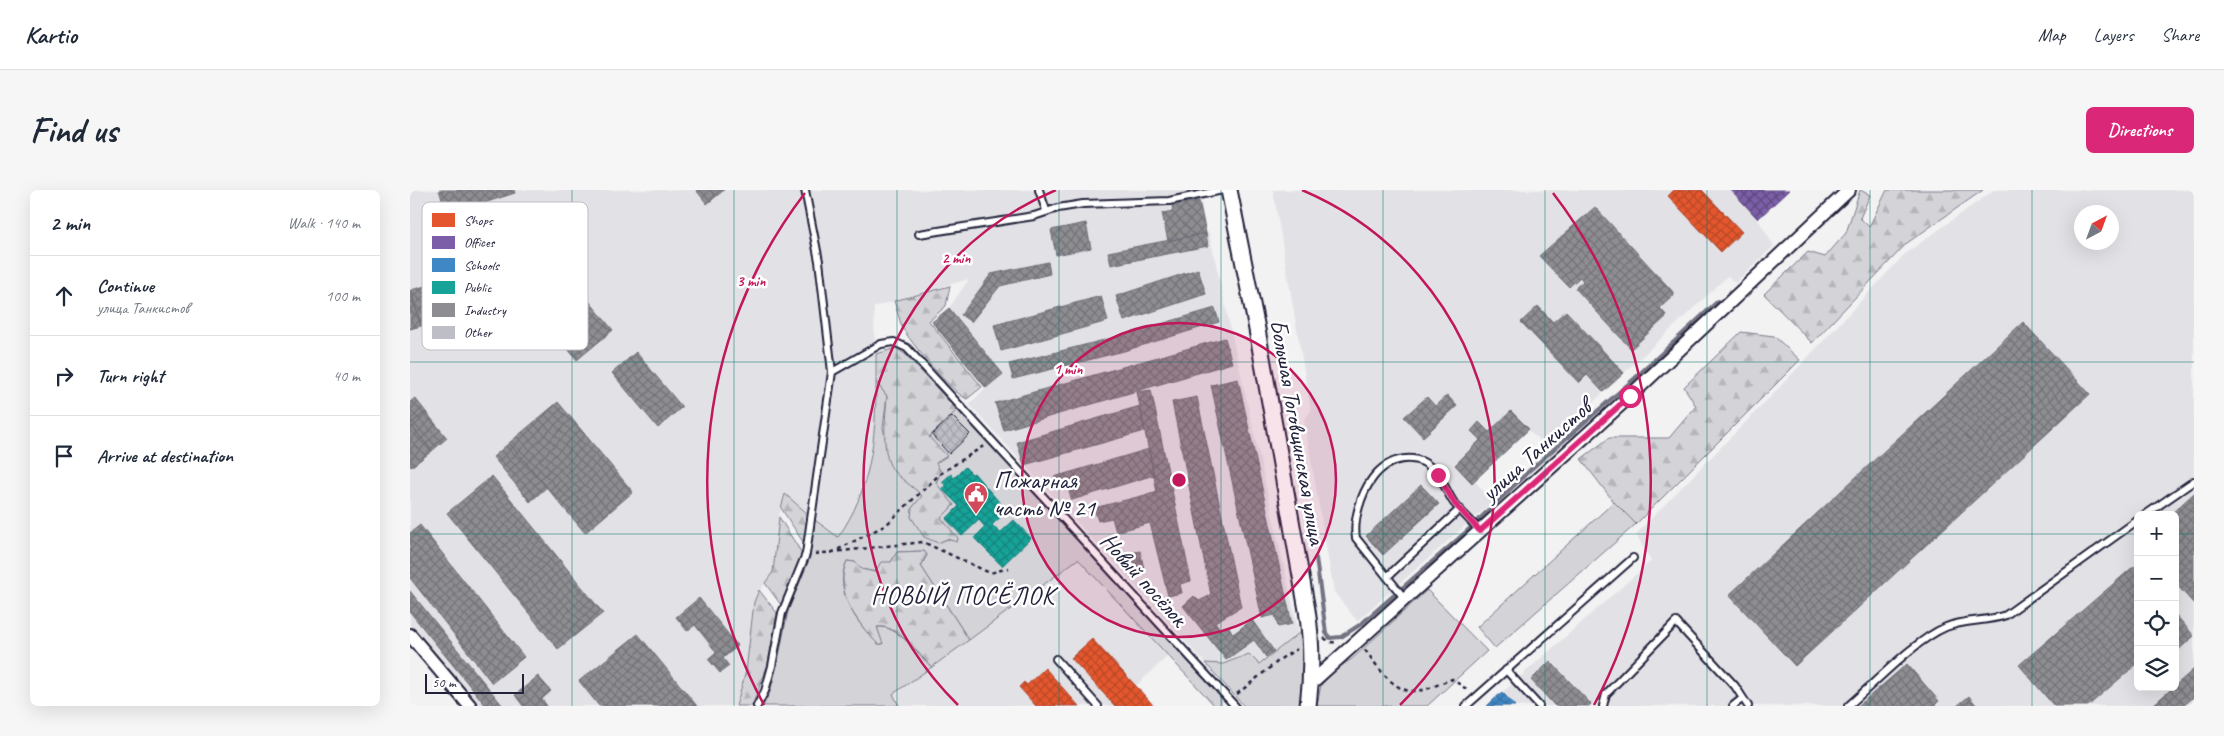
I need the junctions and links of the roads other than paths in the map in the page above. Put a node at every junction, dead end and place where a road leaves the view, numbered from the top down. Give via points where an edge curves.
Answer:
1 (805, 190) edge
2 (1039, 190) edge
3 (1223, 190) edge
4 (1230, 190) edge
5 (1849, 190) edge
6 (1046, 210) junction
7 (919, 234) dead end
8 (832, 372) junction
9 (2194, 481) edge
10 (1460, 509) junction
11 (2151, 511) edge
12 (2134, 523) edge
13 (1480, 531) junction
14 (1633, 558) dead end
15 (1387, 577) junction
16 (1405, 599) junction
17 (410, 635) edge
18 (1056, 659) dead end
19 (1506, 670) junction
20 (1311, 683) junction
21 (1743, 698) junction
22 (470, 706) edge
23 (757, 706) edge
24 (1098, 706) edge
25 (1233, 706) edge
26 (1308, 706) edge
27 (1466, 706) edge
28 (1539, 706) edge
29 (1604, 706) edge
30 (1733, 706) edge
31 (1748, 706) edge
32 (1848, 706) edge

1 - 8 lane via 819,261
2 - 6 lane
3 - 6 lane via 1169,201 1083,204
4 - 20 street, Большая Тоговщинская улица via 1311,634
5 - 13 street, улица Танкистов
6 - 7 lane via 1034,216
8 - 23 lane via 806,554 782,613 772,666
8 - 25 lane, Новый посёлок via 881,344 894,342 907,348
9 - 11 lane
10 - 13 lane
10 - 15 lane
10 - 15 lane via 1438,475 1422,460 1403,458 1380,470 1362,498 1355,533 1359,544
12 - 32 lane via 2006,615 1991,621 1959,622 1944,627
13 - 16 street, улица Танкистов
14 - 19 lane
15 - 16 lane
16 - 20 street, улица Танкистов
17 - 22 street
18 - 24 lane
19 - 27 lane
19 - 28 lane
20 - 26 street
21 - 29 lane via 1676,622 1606,694
21 - 30 lane
21 - 31 lane

